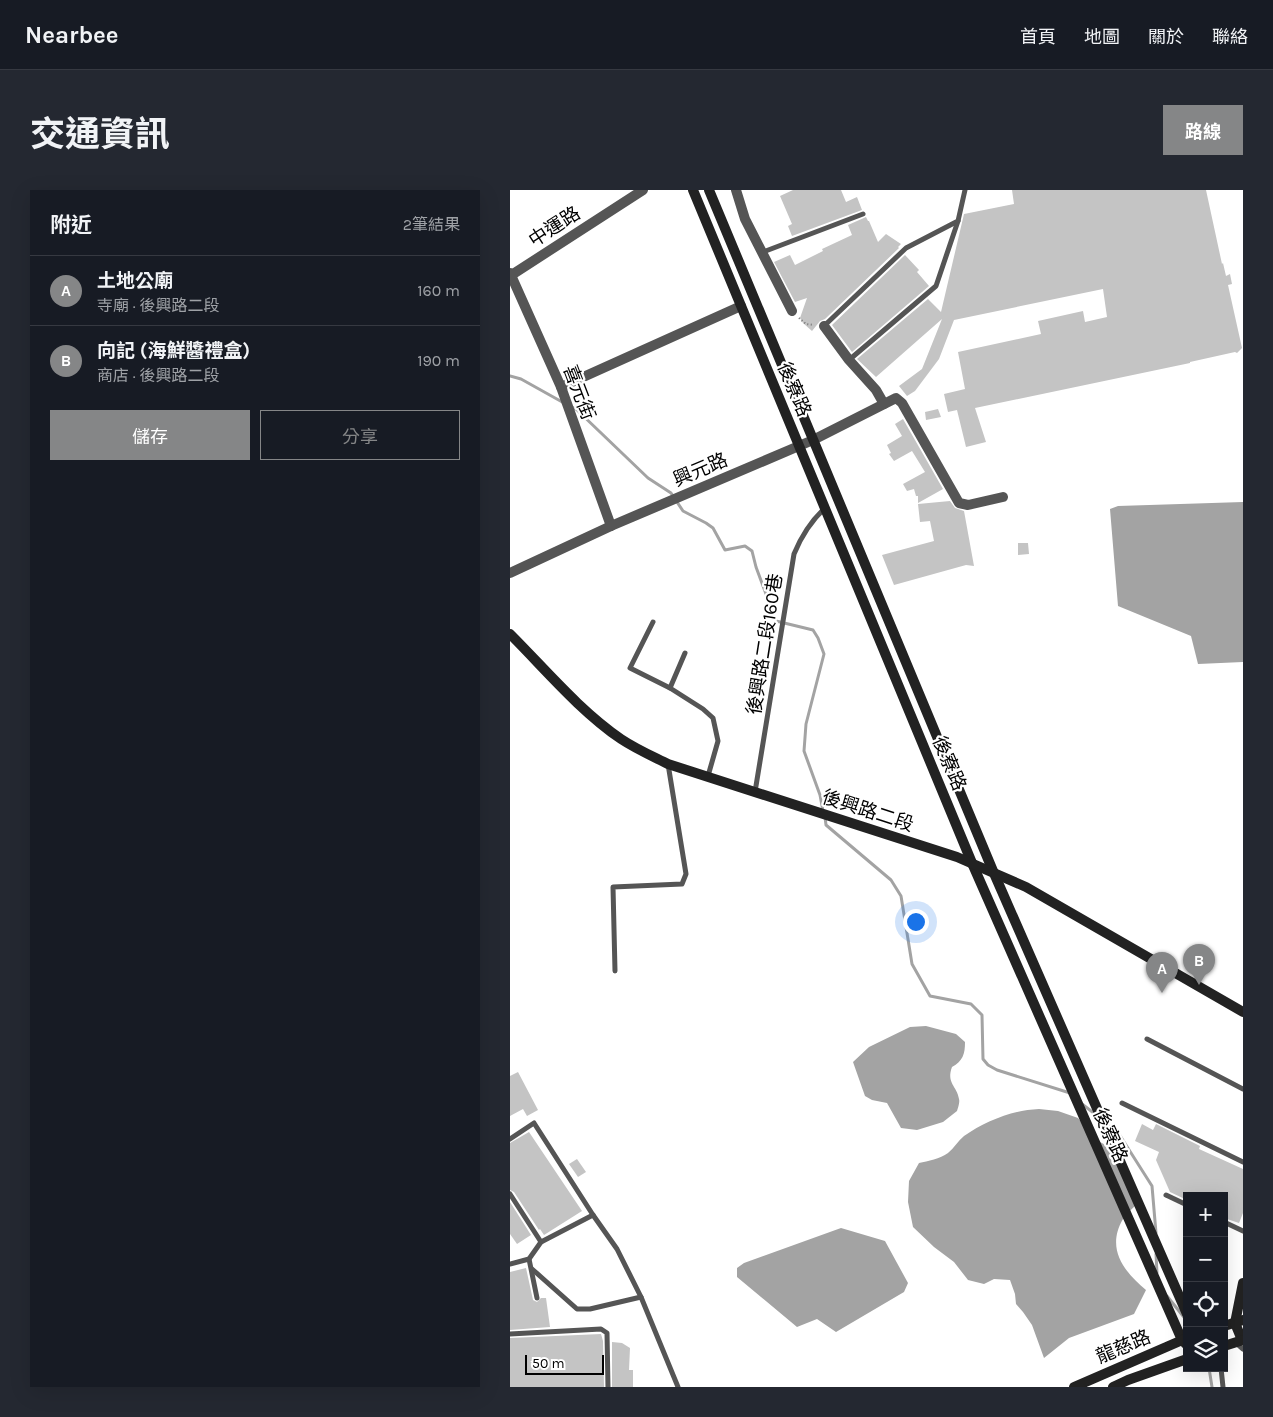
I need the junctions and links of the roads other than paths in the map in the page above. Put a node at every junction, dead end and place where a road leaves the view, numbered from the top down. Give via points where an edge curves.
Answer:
1 (643, 190) edge
2 (693, 190) edge
3 (709, 190) edge
4 (736, 190) edge
5 (965, 190) edge
6 (863, 214) dead end
7 (958, 221) junction
8 (762, 253) junction
9 (510, 275) edge
10 (741, 306) junction
11 (792, 311) road end
12 (824, 326) joint
13 (849, 360) junction
14 (561, 387) junction
15 (884, 404) junction
16 (813, 440) junction
17 (799, 445) junction
18 (1003, 497) dead end
19 (825, 508) junction
20 (612, 526) junction
21 (510, 573) edge
22 (654, 622) dead end
23 (510, 634) edge
24 (685, 653) dead end
25 (670, 688) junction
26 (668, 764) junction
27 (707, 777) junction
28 (755, 793) junction
29 (972, 863) junction
30 (993, 871) junction
31 (615, 971) dead end
32 (1243, 1012) edge
33 (1147, 1039) dead end
34 (1243, 1089) edge
35 (1122, 1103) dead end
36 (510, 1139) edge
37 (1243, 1162) edge
38 (510, 1194) edge
39 (1166, 1195) dead end
40 (1183, 1203) edge
41 (593, 1215) junction
42 (1228, 1224) edge
43 (1243, 1231) edge
44 (541, 1242) junction
45 (529, 1259) junction
46 (510, 1264) edge
47 (532, 1269) junction
48 (1243, 1283) edge
49 (641, 1297) junction
50 (537, 1298) dead end
51 (1183, 1305) edge
52 (1239, 1321) edge
53 (510, 1334) edge
54 (1183, 1337) edge
55 (1183, 1342) edge
56 (1241, 1343) edge
57 (1228, 1345) edge
58 (1183, 1360) edge
59 (1221, 1372) edge
60 (608, 1387) edge
61 (678, 1387) edge
62 (1074, 1387) edge
63 (1113, 1387) edge
64 (1223, 1387) edge

1 - 9 street, 中運路
2 - 10 street, 後寮路
3 - 16 street, 後寮路
4 - 8 street via 745,219
5 - 7 lane
6 - 8 lane
7 - 12 lane via 906,248
7 - 13 lane via 936,286
8 - 11 street
9 - 14 street, 喜元街
10 - 14 street
10 - 17 street, 後寮路
12 - 13 street
13 - 15 street
14 - 20 street, 喜元街
15 - 16 street, 興元路
15 - 18 street, 興元路 via 896,398 902,403 959,503 968,505
16 - 17 street, 興元路
16 - 30 street, 後寮路
17 - 19 street, 後寮路
17 - 20 street, 興元路
19 - 28 lane, 後興路二段160巷 via 799,541 794,554
19 - 29 street, 後寮路
20 - 21 street, 興元路
22 - 25 lane via 630,668
23 - 26 street, 後興路二段 via 599,722 621,739
24 - 25 lane
25 - 27 lane via 712,718 718,741
26 - 27 street, 後興路二段
26 - 31 lane via 686,874 682,884 614,887
27 - 28 street, 後興路二段
28 - 29 street, 後興路二段
29 - 30 street, 後興路二段
29 - 54 street, 後寮路
30 - 32 street, 後興路二段
30 - 51 street, 後寮路
33 - 34 lane
35 - 37 lane
36 - 41 lane via 534,1123
38 - 44 lane
39 - 40 lane
41 - 44 lane
41 - 49 lane via 617,1250
42 - 43 lane
44 - 45 lane
45 - 46 lane
45 - 47 lane
47 - 49 lane via 577,1310
47 - 50 lane
48 - 52 street
49 - 61 lane
52 - 56 street
53 - 60 lane via 602,1329 607,1333
55 - 62 street, 龍慈路
56 - 57 street
58 - 63 street, 龍慈路
59 - 64 lane

